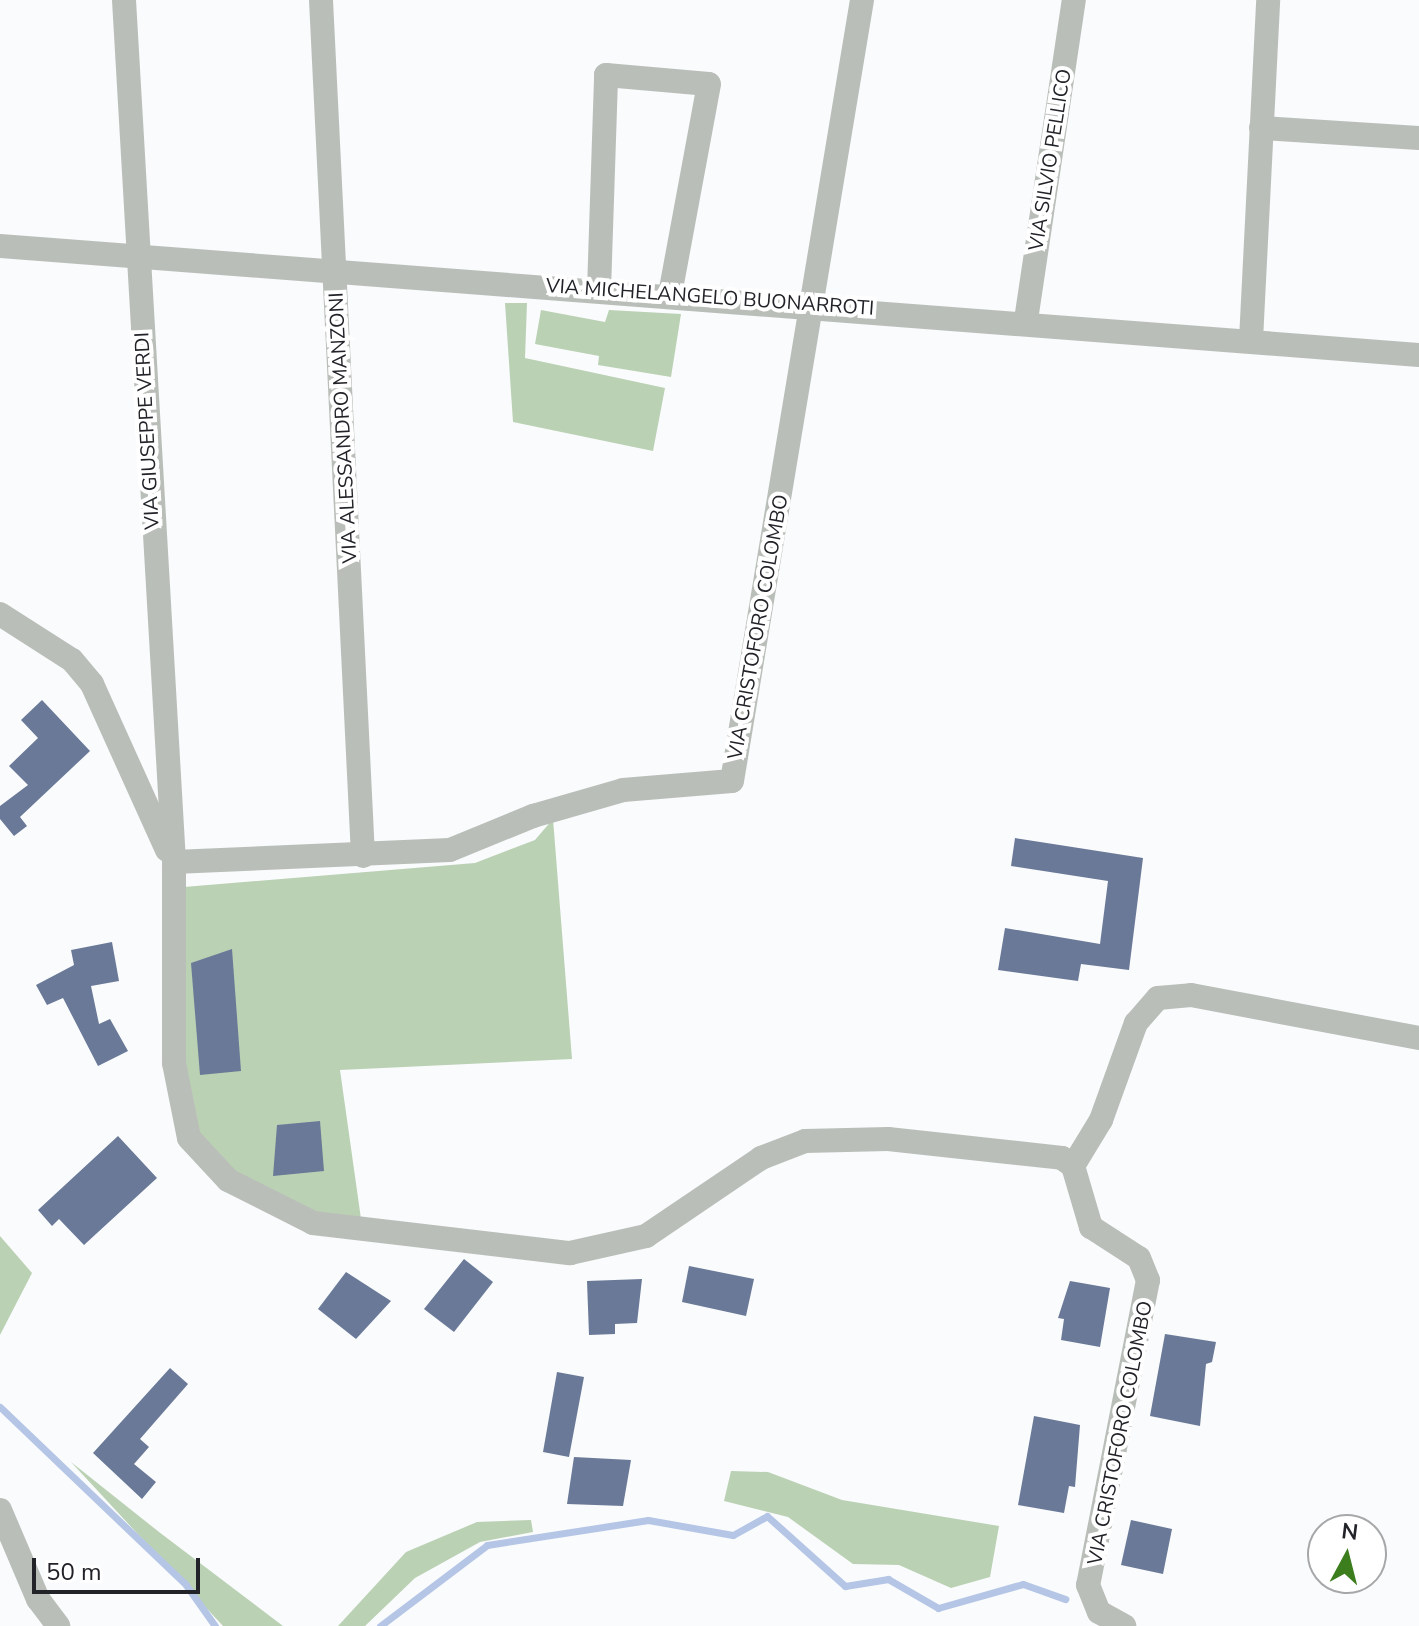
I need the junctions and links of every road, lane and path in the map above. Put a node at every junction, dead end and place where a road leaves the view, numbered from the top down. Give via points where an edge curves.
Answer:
1 (124, 0) edge
2 (321, 0) edge
3 (862, 0) edge
4 (1074, 0) edge
5 (1268, 0) edge
6 (1261, 128) junction
7 (1419, 138) edge
8 (0, 246) edge
9 (138, 258) junction
10 (336, 272) junction
11 (599, 290) junction
12 (670, 294) junction
13 (813, 304) junction
14 (1026, 320) junction
15 (1251, 340) junction
16 (1419, 355) edge
17 (0, 614) edge
18 (363, 856) junction
19 (174, 862) junction
20 (1419, 1038) edge
21 (1073, 1166) junction
22 (0, 1510) edge
23 (58, 1626) edge
24 (1124, 1626) edge

1 - 9 street, VIA GIUSEPPE VERDI
2 - 10 street, VIA ALESSANDRO MANZONI
3 - 13 street, VIA CRISTOFORO COLOMBO
4 - 14 street, VIA SILVIO PELLICO
5 - 6 street
6 - 7 street
6 - 15 street
8 - 9 street, VIA MICHELANGELO BUONARROTI
9 - 10 street, VIA MICHELANGELO BUONARROTI
9 - 19 street, VIA GIUSEPPE VERDI
10 - 11 street, VIA MICHELANGELO BUONARROTI
10 - 18 street, VIA ALESSANDRO MANZONI
11 - 12 street, VIA MICHELANGELO BUONARROTI
11 - 12 street via 606,75 709,84
12 - 13 street, VIA MICHELANGELO BUONARROTI
13 - 14 street, VIA MICHELANGELO BUONARROTI
13 - 18 street, VIA CRISTOFORO COLOMBO via 732,781 623,790 450,850
14 - 15 street, VIA MICHELANGELO BUONARROTI
15 - 16 street, VIA MICHELANGELO BUONARROTI
17 - 19 street via 72,660 92,684
18 - 19 street, VIA CRISTOFORO COLOMBO
19 - 21 street via 174,1063 189,1138 228,1180 313,1223 535,1251 600,1251 671,1224 751,1164 805,1141 888,1139 1001,1149 1055,1155
20 - 21 street via 1191,995 1158,998 1136,1023 1101,1120
21 - 24 street, VIA CRISTOFORO COLOMBO via 1091,1227 1139,1258 1148,1280 1088,1585 1099,1612
22 - 23 street via 38,1599

